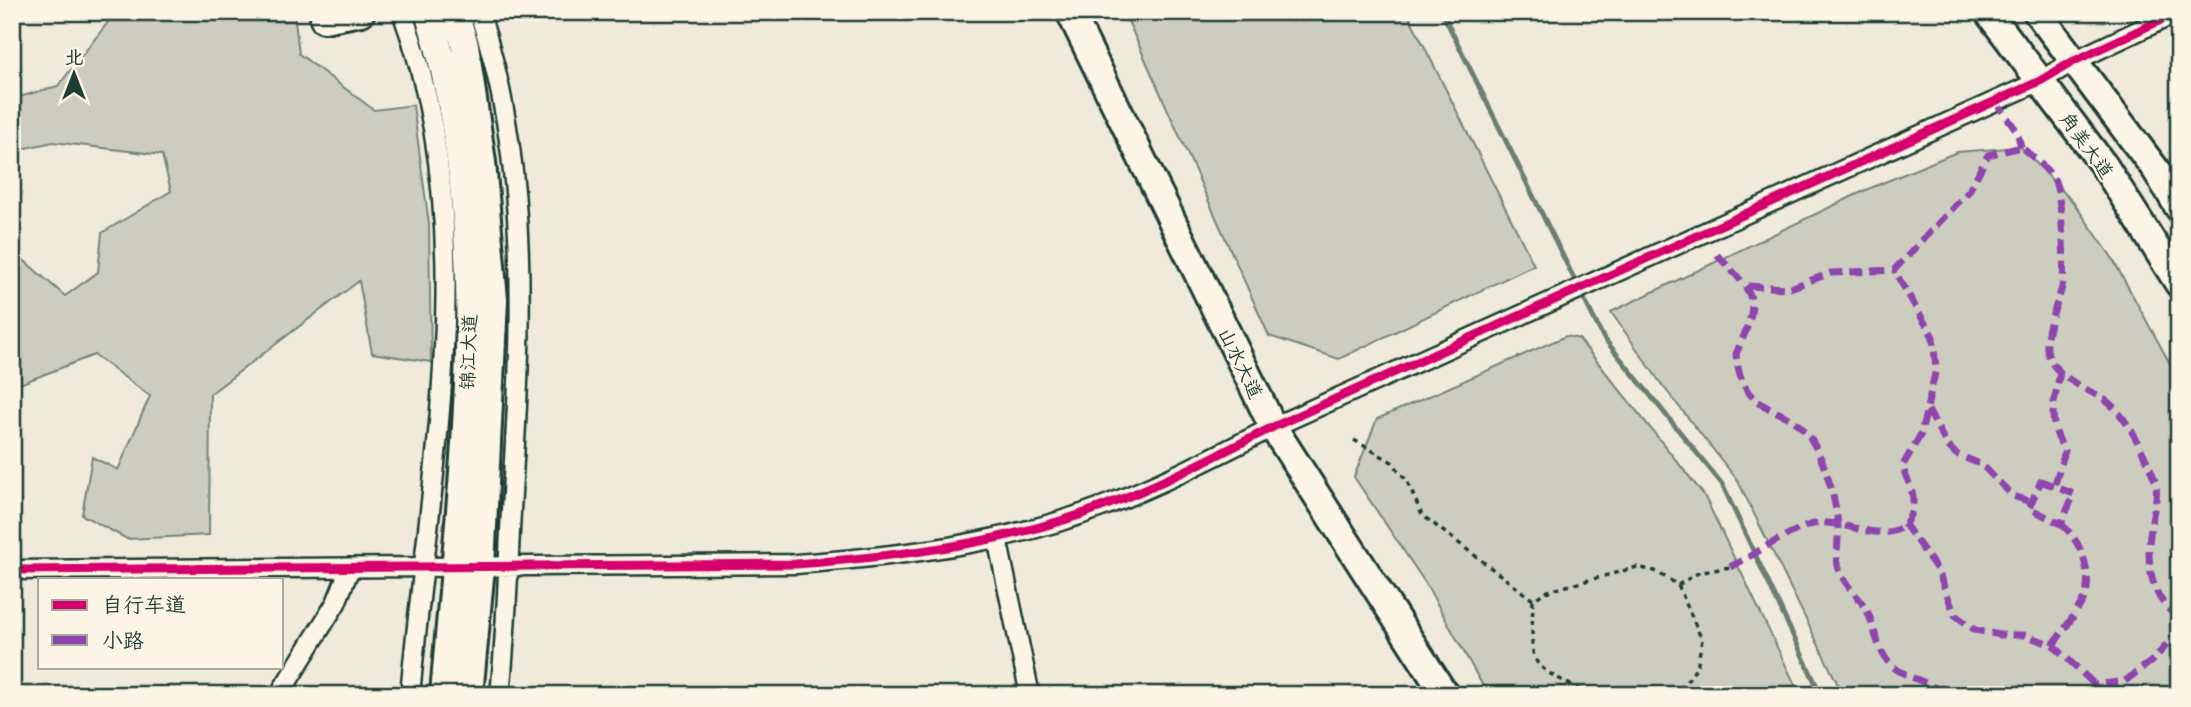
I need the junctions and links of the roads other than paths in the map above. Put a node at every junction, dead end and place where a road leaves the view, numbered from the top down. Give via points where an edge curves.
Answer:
1 (361, 12) edge
2 (402, 12) edge
3 (428, 12) edge
4 (455, 12) edge
5 (479, 12) edge
6 (1070, 12) edge
7 (1988, 12) edge
8 (2037, 12) edge
9 (2178, 12) edge
10 (324, 19) dead end
11 (2074, 61) junction
12 (2039, 81) junction
13 (2179, 208) edge
14 (2179, 284) edge
15 (1273, 427) junction
16 (997, 538) junction
17 (481, 567) junction
18 (509, 567) junction
19 (350, 568) junction
20 (421, 568) junction
21 (454, 568) junction
22 (12, 570) edge
23 (279, 695) edge
24 (410, 695) edge
25 (444, 695) edge
26 (469, 695) edge
27 (500, 695) edge
28 (1030, 695) edge
29 (1445, 695) edge

1 - 10 street
2 - 20 street via 421,64 437,156 446,251 442,361
3 - 21 street, 锦江大道 via 441,52 468,251 468,372
4 - 17 street, 锦江大道 via 482,162 494,300
5 - 18 street via 507,110 517,251 520,369
6 - 15 street, 山水大道
7 - 12 street, 角美大道
8 - 11 street, 角美大道
9 - 11 street
11 - 12 street
11 - 13 street, 角美大道
12 - 14 street, 角美大道 via 2105,167
12 - 15 street
15 - 16 street via 1103,507
15 - 29 street, 山水大道
16 - 18 street via 887,557 796,564
16 - 28 street
17 - 18 street
17 - 21 street
17 - 26 street, 锦江大道
18 - 27 street
19 - 20 street
19 - 22 street
19 - 23 street via 335,603
20 - 21 street
20 - 24 street
21 - 25 street, 锦江大道

